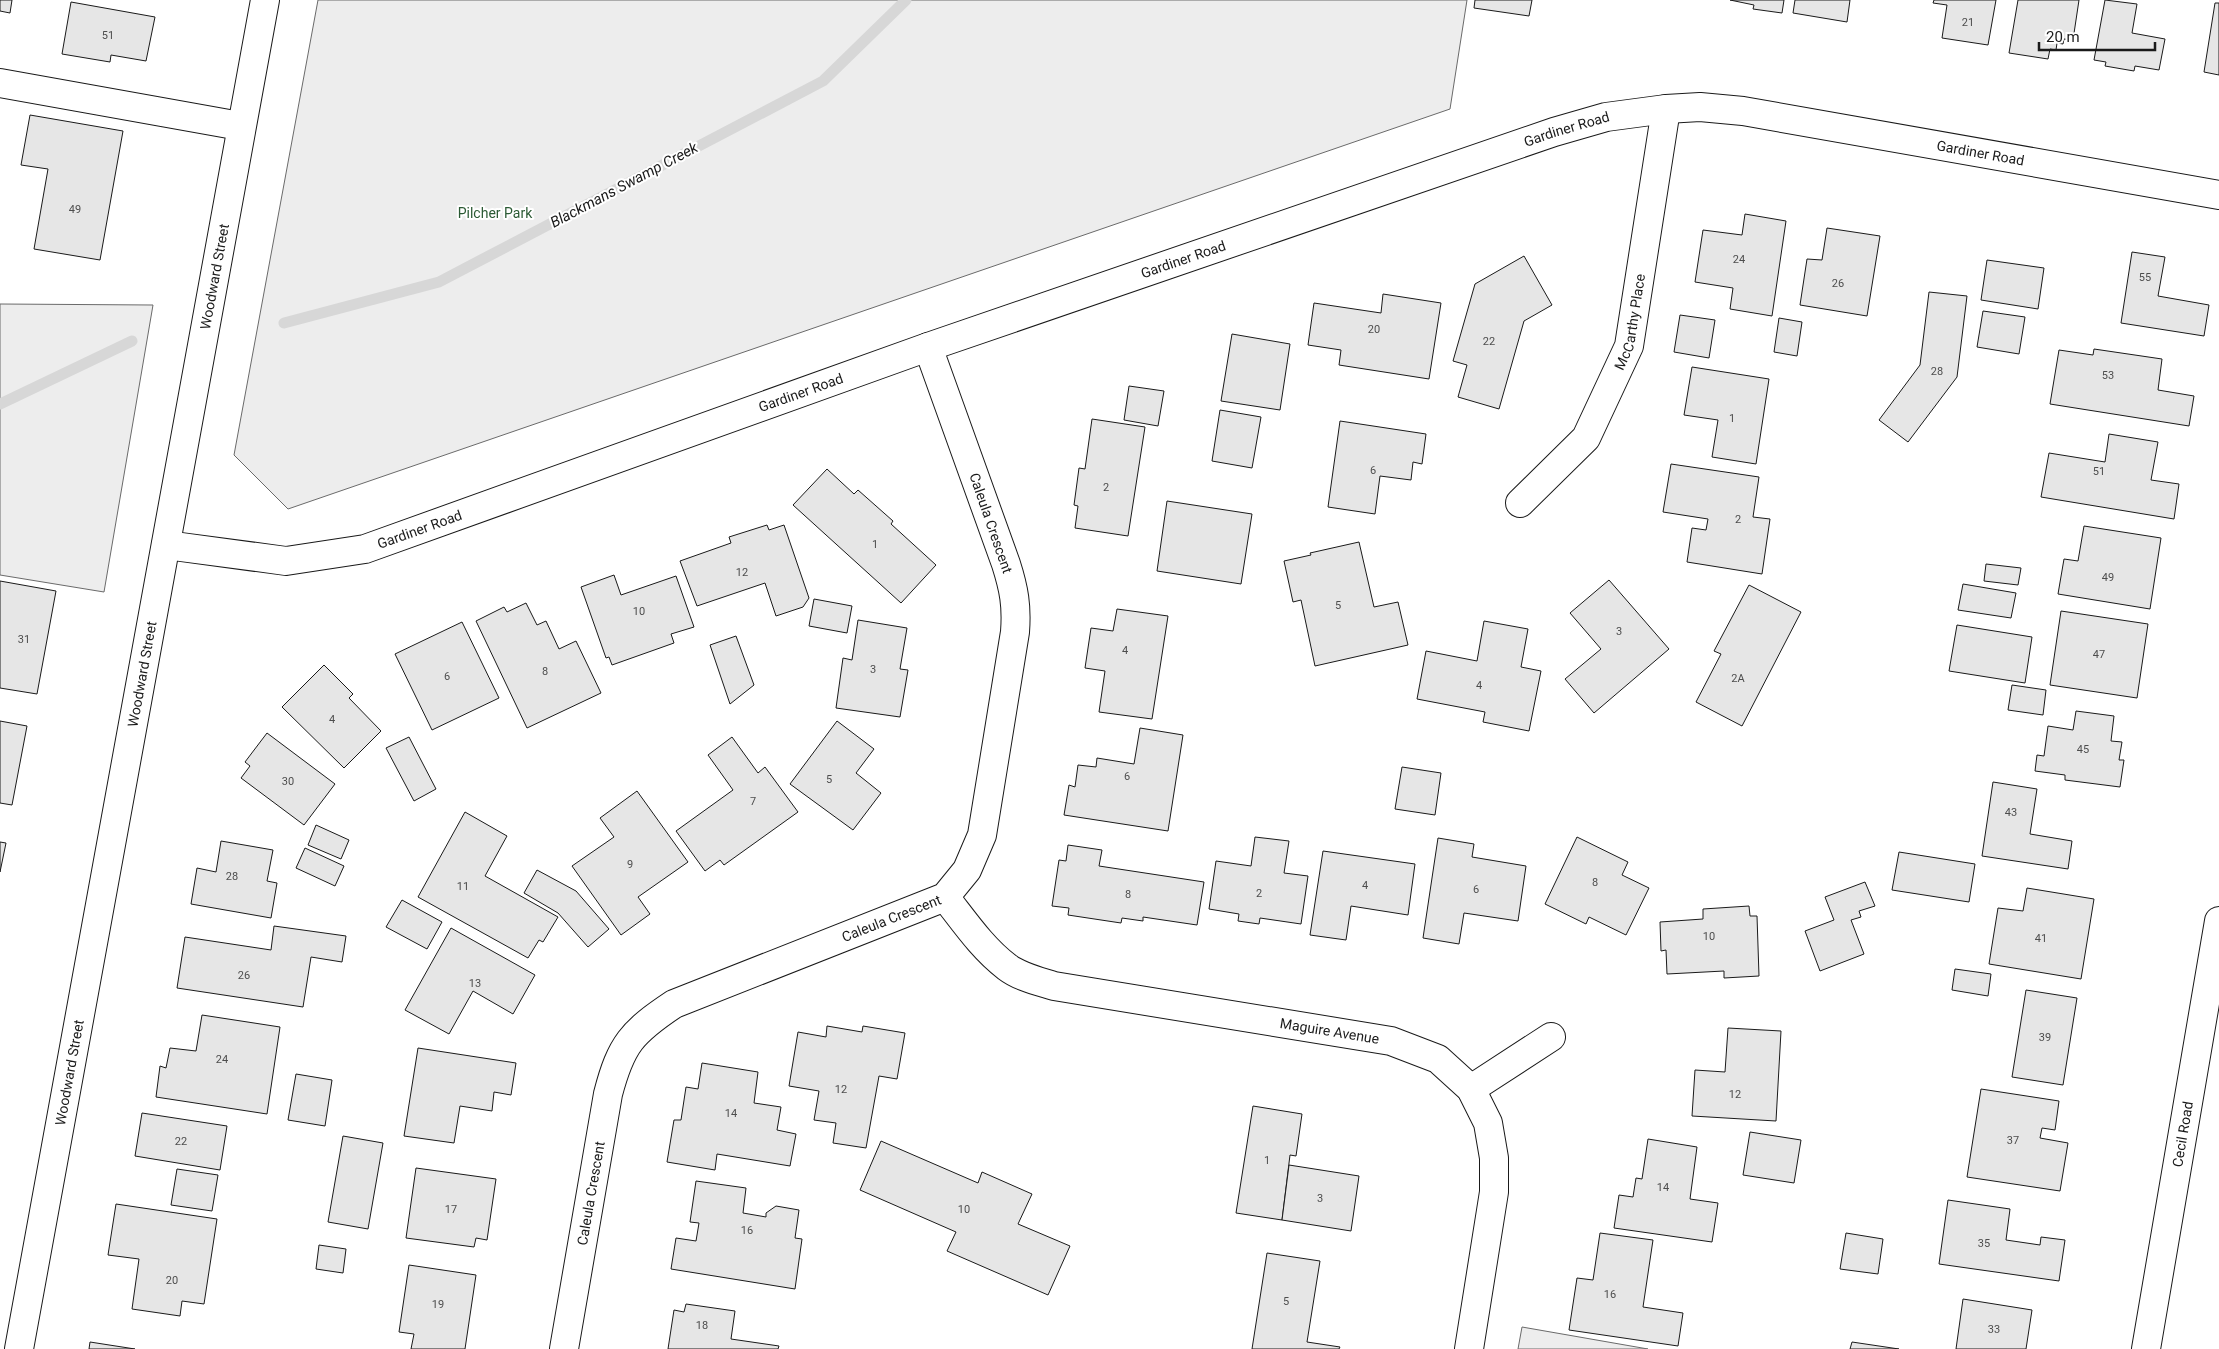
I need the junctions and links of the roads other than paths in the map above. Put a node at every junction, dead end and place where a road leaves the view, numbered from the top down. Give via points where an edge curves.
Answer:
1 (265, 0) edge
2 (0, 83) edge
3 (1666, 109) junction
4 (240, 126) junction
5 (2219, 195) edge
6 (928, 347) junction
7 (1520, 503) dead end
8 (166, 545) junction
9 (944, 897) junction
10 (2219, 921) edge
11 (1550, 1037) dead end
12 (1471, 1089) junction
13 (19, 1349) edge
14 (564, 1349) edge
15 (1469, 1349) edge
16 (2146, 1349) edge

1 - 4 street, Woodward Street
2 - 4 street
3 - 5 street, Gardiner Road via 1700,107 1743,111
3 - 6 street, Gardiner Road via 1606,116 1554,132
3 - 7 street, McCarthy Place via 1629,346 1586,438
4 - 8 street, Woodward Street
6 - 8 street, Gardiner Road via 365,549 286,560
6 - 9 street, Caleula Crescent via 1006,564 1017,608 982,835 967,870
8 - 13 street, Woodward Street
9 - 12 street, Maguire Avenue via 976,937 1008,967 1032,980 1391,1041 1438,1058
9 - 14 street, Caleula Crescent via 674,1004 644,1024 628,1042 616,1064 608,1094
10 - 16 street, Cecil Road
11 - 12 street
12 - 15 street, Maguire Avenue via 1488,1123 1494,1158 1494,1192

